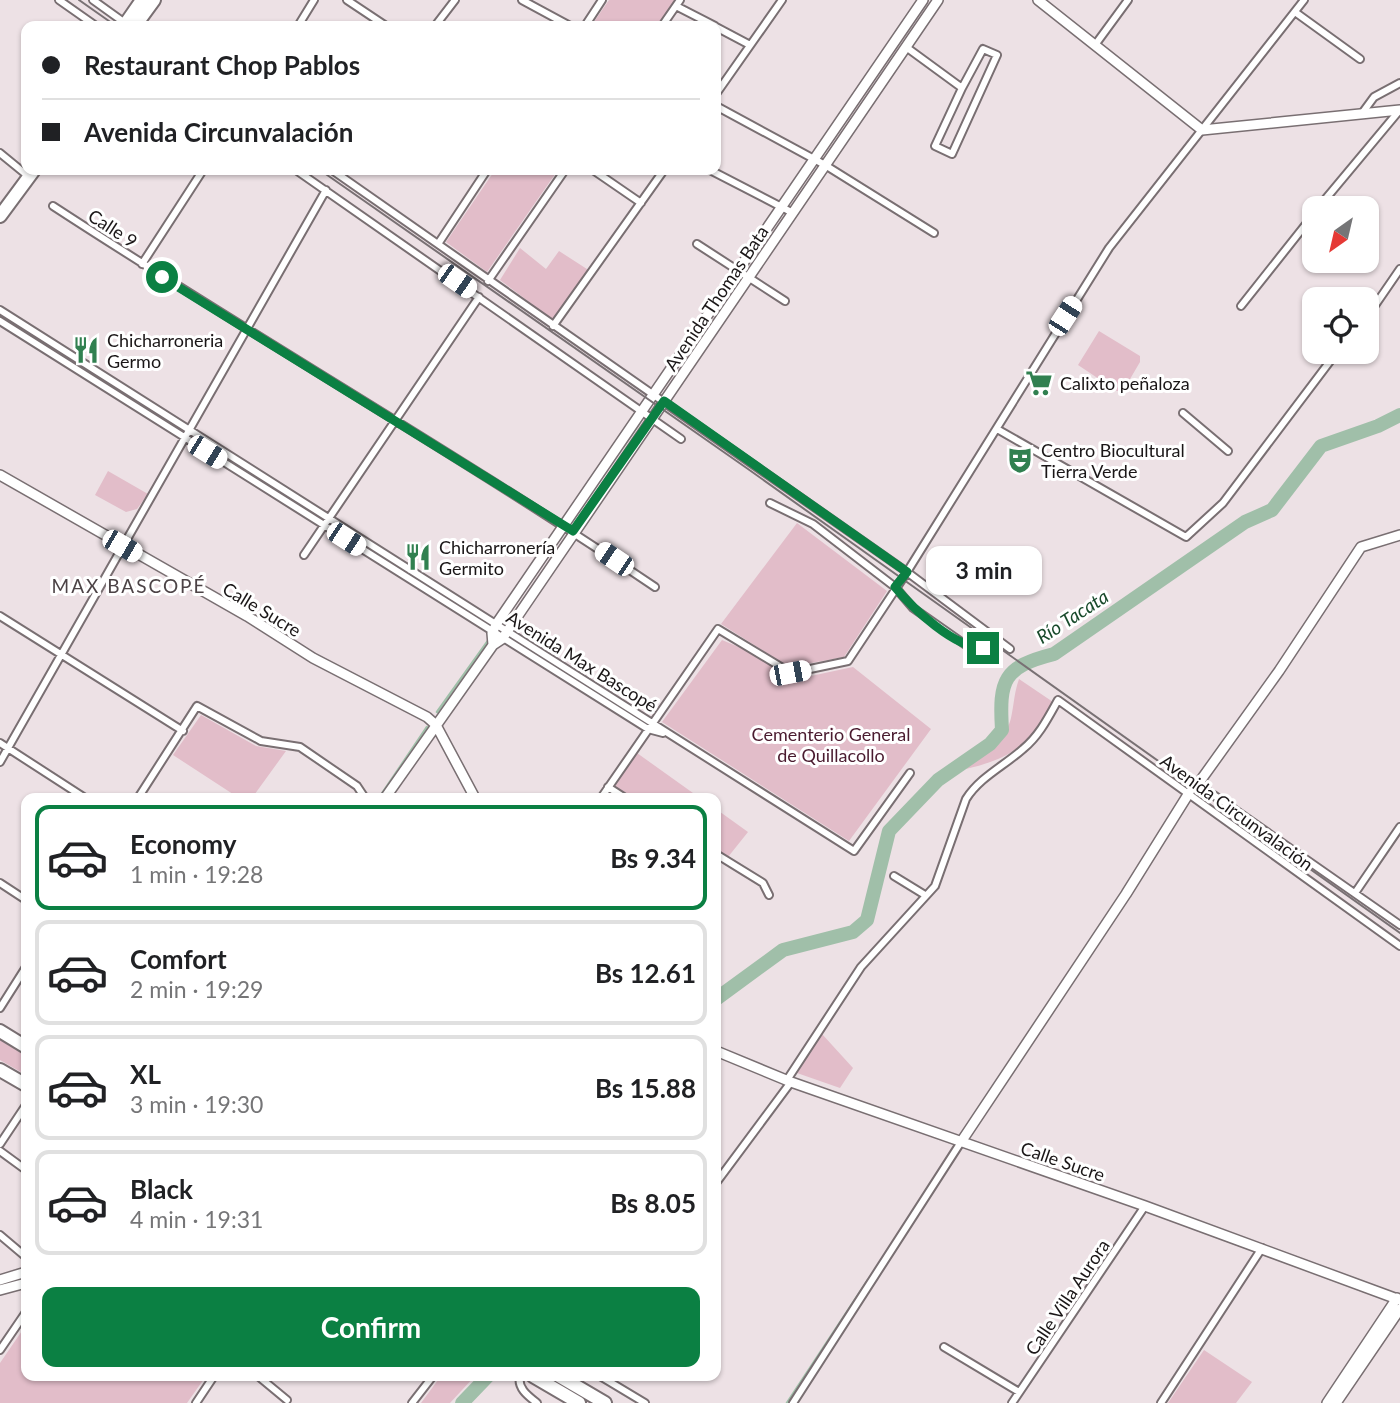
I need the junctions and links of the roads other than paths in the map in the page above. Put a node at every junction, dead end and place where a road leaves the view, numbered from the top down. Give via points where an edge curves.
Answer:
1 (59, 0) edge
2 (93, 0) edge
3 (142, 0) edge
4 (154, 0) edge
5 (314, 0) edge
6 (347, 0) edge
7 (455, 0) edge
8 (522, 0) edge
9 (603, 0) edge
10 (782, 0) edge
11 (923, 0) edge
12 (938, 0) edge
13 (1038, 0) edge
14 (1128, 0) edge
15 (1304, 0) edge
16 (678, 3) edge
17 (1295, 12) junction
18 (89, 21) edge
19 (122, 21) edge
20 (132, 21) edge
21 (134, 21) edge
22 (301, 21) edge
23 (378, 21) edge
24 (439, 21) edge
25 (561, 21) edge
26 (588, 21) edge
27 (665, 21) edge
28 (707, 21) edge
29 (721, 29) edge
30 (750, 45) junction
31 (1095, 45) junction
32 (906, 47) junction
33 (1360, 59) dead end
34 (1400, 83) edge
35 (721, 87) edge
36 (962, 88) junction
37 (721, 109) edge
38 (1400, 110) edge
39 (1363, 112) junction
40 (1202, 130) junction
41 (0, 153) edge
42 (814, 160) junction
43 (825, 165) junction
44 (21, 166) edge
45 (24, 175) edge
46 (26, 175) edge
47 (200, 175) edge
48 (304, 175) edge
49 (342, 175) edge
50 (484, 175) edge
51 (562, 175) edge
52 (600, 175) edge
53 (661, 175) edge
54 (719, 175) edge
55 (326, 190) junction
56 (1328, 196) edge
57 (0, 202) edge
58 (641, 203) junction
59 (53, 206) dead end
60 (782, 208) junction
61 (793, 213) junction
62 (0, 216) edge
63 (1302, 229) edge
64 (934, 233) dead end
65 (438, 244) junction
66 (697, 244) dead end
67 (142, 264) junction
68 (1400, 269) edge
69 (738, 271) junction
70 (748, 278) junction
71 (488, 281) junction
72 (479, 297) junction
73 (1379, 300) edge
74 (785, 301) dead end
75 (1241, 306) dead end
76 (0, 310) edge
77 (0, 321) edge
78 (553, 326) junction
79 (244, 329) junction
80 (1328, 364) edge
81 (653, 394) junction
82 (664, 401) junction
83 (642, 409) junction
84 (1183, 413) dead end
85 (653, 417) junction
86 (394, 422) junction
87 (188, 428) junction
88 (997, 429) junction
89 (183, 437) junction
90 (681, 439) dead end
91 (1228, 451) dead end
92 (0, 475) edge
93 (770, 503) dead end
94 (330, 517) junction
95 (562, 524) junction
96 (325, 525) junction
97 (573, 531) junction
98 (1400, 536) edge
99 (122, 546) junction
100 (304, 555) dead end
101 (907, 572) junction
102 (655, 587) dead end
103 (895, 587) junction
104 (0, 616) edge
105 (497, 624) junction
106 (492, 633) junction
107 (504, 634) junction
108 (493, 645) junction
109 (983, 648) dead end
110 (1010, 649) dead end
111 (62, 654) junction
112 (654, 722) junction
113 (436, 725) junction
114 (648, 729) junction
115 (183, 731) junction
116 (663, 733) junction
117 (0, 743) edge
118 (9, 749) junction
119 (0, 762) edge
120 (911, 773) dead end
121 (1198, 784) junction
122 (608, 787) junction
123 (77, 793) edge
124 (141, 793) edge
125 (362, 793) edge
126 (388, 793) edge
127 (472, 793) edge
128 (604, 793) edge
129 (617, 793) edge
130 (1189, 793) junction
131 (1400, 827) edge
132 (721, 857) edge
133 (894, 876) dead end
134 (0, 883) edge
135 (1355, 893) junction
136 (769, 895) dead end
137 (925, 895) junction
138 (21, 897) edge
139 (1400, 925) edge
140 (1400, 946) edge
141 (21, 975) edge
142 (0, 1008) edge
143 (0, 1031) edge
144 (21, 1044) edge
145 (721, 1053) edge
146 (0, 1070) edge
147 (789, 1081) junction
148 (21, 1083) edge
149 (21, 1112) edge
150 (961, 1142) junction
151 (0, 1144) edge
152 (0, 1151) edge
153 (21, 1166) edge
154 (721, 1177) edge
155 (1145, 1206) junction
156 (0, 1235) edge
157 (1262, 1248) junction
158 (21, 1253) edge
159 (21, 1274) edge
160 (0, 1280) edge
161 (21, 1284) edge
162 (0, 1290) edge
163 (1398, 1299) edge
164 (1400, 1309) edge
165 (21, 1319) edge
166 (944, 1347) dead end
167 (0, 1350) edge
168 (211, 1381) edge
169 (264, 1381) edge
170 (429, 1381) edge
171 (518, 1381) edge
172 (542, 1381) edge
173 (568, 1381) edge
174 (608, 1381) edge
175 (1019, 1392) junction
176 (287, 1400) dead end
177 (196, 1403) edge
178 (412, 1403) edge
179 (537, 1403) edge
180 (579, 1403) edge
181 (606, 1403) edge
182 (645, 1403) edge
183 (793, 1403) edge
184 (1012, 1403) edge
185 (1161, 1403) edge
186 (1327, 1403) edge
187 (1336, 1403) edge

1 - 18 street
2 - 19 street
3 - 20 highway
4 - 21 highway
5 - 22 street
6 - 23 street
7 - 24 street
8 - 25 street
9 - 26 street
10 - 30 street
11 - 42 main road, Avenida Thomas Bata
12 - 32 main road, Avenida Thomas Bata
13 - 31 main road
14 - 31 street
15 - 17 street
16 - 27 street
16 - 28 street
17 - 33 street
17 - 40 street
29 - 30 street
30 - 35 street
31 - 40 main road
32 - 36 street
32 - 43 main road, Avenida Thomas Bata
34 - 39 street via 1374,97
36 - 36 street via 983,49 997,55 952,154 935,146
37 - 42 street
38 - 39 main road
38 - 56 street
39 - 40 main road
40 - 88 street via 1107,252
41 - 44 street
42 - 43 street
42 - 60 main road, Avenida Thomas Bata
43 - 61 main road, Avenida Thomas Bata
43 - 64 street
45 - 57 highway
46 - 62 highway
47 - 67 street
48 - 55 street
49 - 65 street
50 - 65 street
51 - 71 street
52 - 58 street
53 - 58 street
54 - 60 street
55 - 72 street
55 - 79 street
58 - 78 street
59 - 67 street, Calle 9
60 - 61 street
60 - 69 main road, Avenida Thomas Bata
61 - 70 main road, Avenida Thomas Bata
63 - 75 street
65 - 71 street
66 - 69 street
67 - 79 street, Calle 9
68 - 73 street
69 - 70 street
69 - 81 main road, Avenida Thomas Bata
70 - 74 street
70 - 82 main road, Avenida Thomas Bata
71 - 78 street
72 - 83 street
72 - 86 street
76 - 87 street, Avenida Max Bascopé
77 - 89 street, Avenida Max Bascopé
78 - 81 street
79 - 86 street, Calle 9
79 - 87 street
80 - 88 street via 1223,503 1185,537
81 - 82 street
81 - 83 main road, Avenida Thomas Bata
82 - 85 main road, Avenida Thomas Bata
82 - 101 street
83 - 85 street
83 - 95 main road, Avenida Thomas Bata
84 - 91 street
85 - 90 street
85 - 97 main road, Avenida Thomas Bata
86 - 94 street
86 - 95 street, Calle 9
87 - 89 street
87 - 94 street, Avenida Max Bascopé
88 - 101 street
89 - 96 street, Avenida Max Bascopé
89 - 99 street
92 - 99 main road, Calle Sucre
93 - 103 street via 813,524
94 - 96 street
94 - 105 street, Avenida Max Bascopé
95 - 97 street, Calle 9
95 - 105 main road, Avenida Thomas Bata
96 - 100 street
96 - 106 street, Avenida Max Bascopé
97 - 102 street, Calle 9
97 - 107 main road, Avenida Thomas Bata
98 - 121 main road via 1361,547
99 - 111 street
99 - 113 main road, Calle Sucre
101 - 103 street
101 - 110 street
103 - 109 street via 913,608 958,640 970,648
103 - 112 street via 848,662 790,673 719,629
104 - 111 street
105 - 106 main road, Avenida Thomas Bata
105 - 107 street, Avenida Max Bascopé
106 - 107 street, Avenida Max Bascopé
106 - 108 main road
107 - 108 main road, Avenida Thomas Bata
107 - 112 street, Avenida Max Bascopé
107 - 114 street, Avenida Max Bascopé
108 - 113 main road, Avenida Thomas Bata
111 - 115 street
111 - 118 street
112 - 114 street
112 - 116 street, Avenida Max Bascopé
113 - 126 main road, Avenida Thomas Bata
113 - 127 main road, Calle Sucre
114 - 116 street, Avenida Max Bascopé
114 - 122 street
115 - 124 street
115 - 125 street via 197,706 261,741 300,747
116 - 120 street via 854,851
117 - 118 street
118 - 119 street
118 - 123 street
121 - 130 street
121 - 135 street, Avenida Circunvalación
122 - 128 street
122 - 129 street
130 - 137 street, Avenida Circunvalación via 1058,700 1041,731 974,786 965,799 935,886
130 - 140 street, Avenida Circunvalación
130 - 150 main road
131 - 135 street
132 - 136 street via 762,883
133 - 137 street
134 - 138 street
135 - 139 street, Avenida Circunvalación
137 - 147 street via 861,967
141 - 142 street
143 - 144 highway
145 - 147 main road, Calle Sucre
146 - 148 highway
147 - 150 main road, Calle Sucre
147 - 154 street
149 - 151 street
150 - 155 main road, Calle Sucre
150 - 183 street
152 - 153 street
155 - 157 main road, Calle Sucre
155 - 175 street, Calle Villa Aurora
156 - 158 street
157 - 163 main road, Calle Sucre
157 - 185 street
159 - 160 main road
161 - 162 main road
163 - 186 main road
164 - 187 main road
165 - 167 street
166 - 175 street
168 - 177 street
169 - 176 street
170 - 178 street
171 - 179 street
172 - 180 highway
173 - 181 highway
174 - 182 street
175 - 184 street, Calle Villa Aurora

